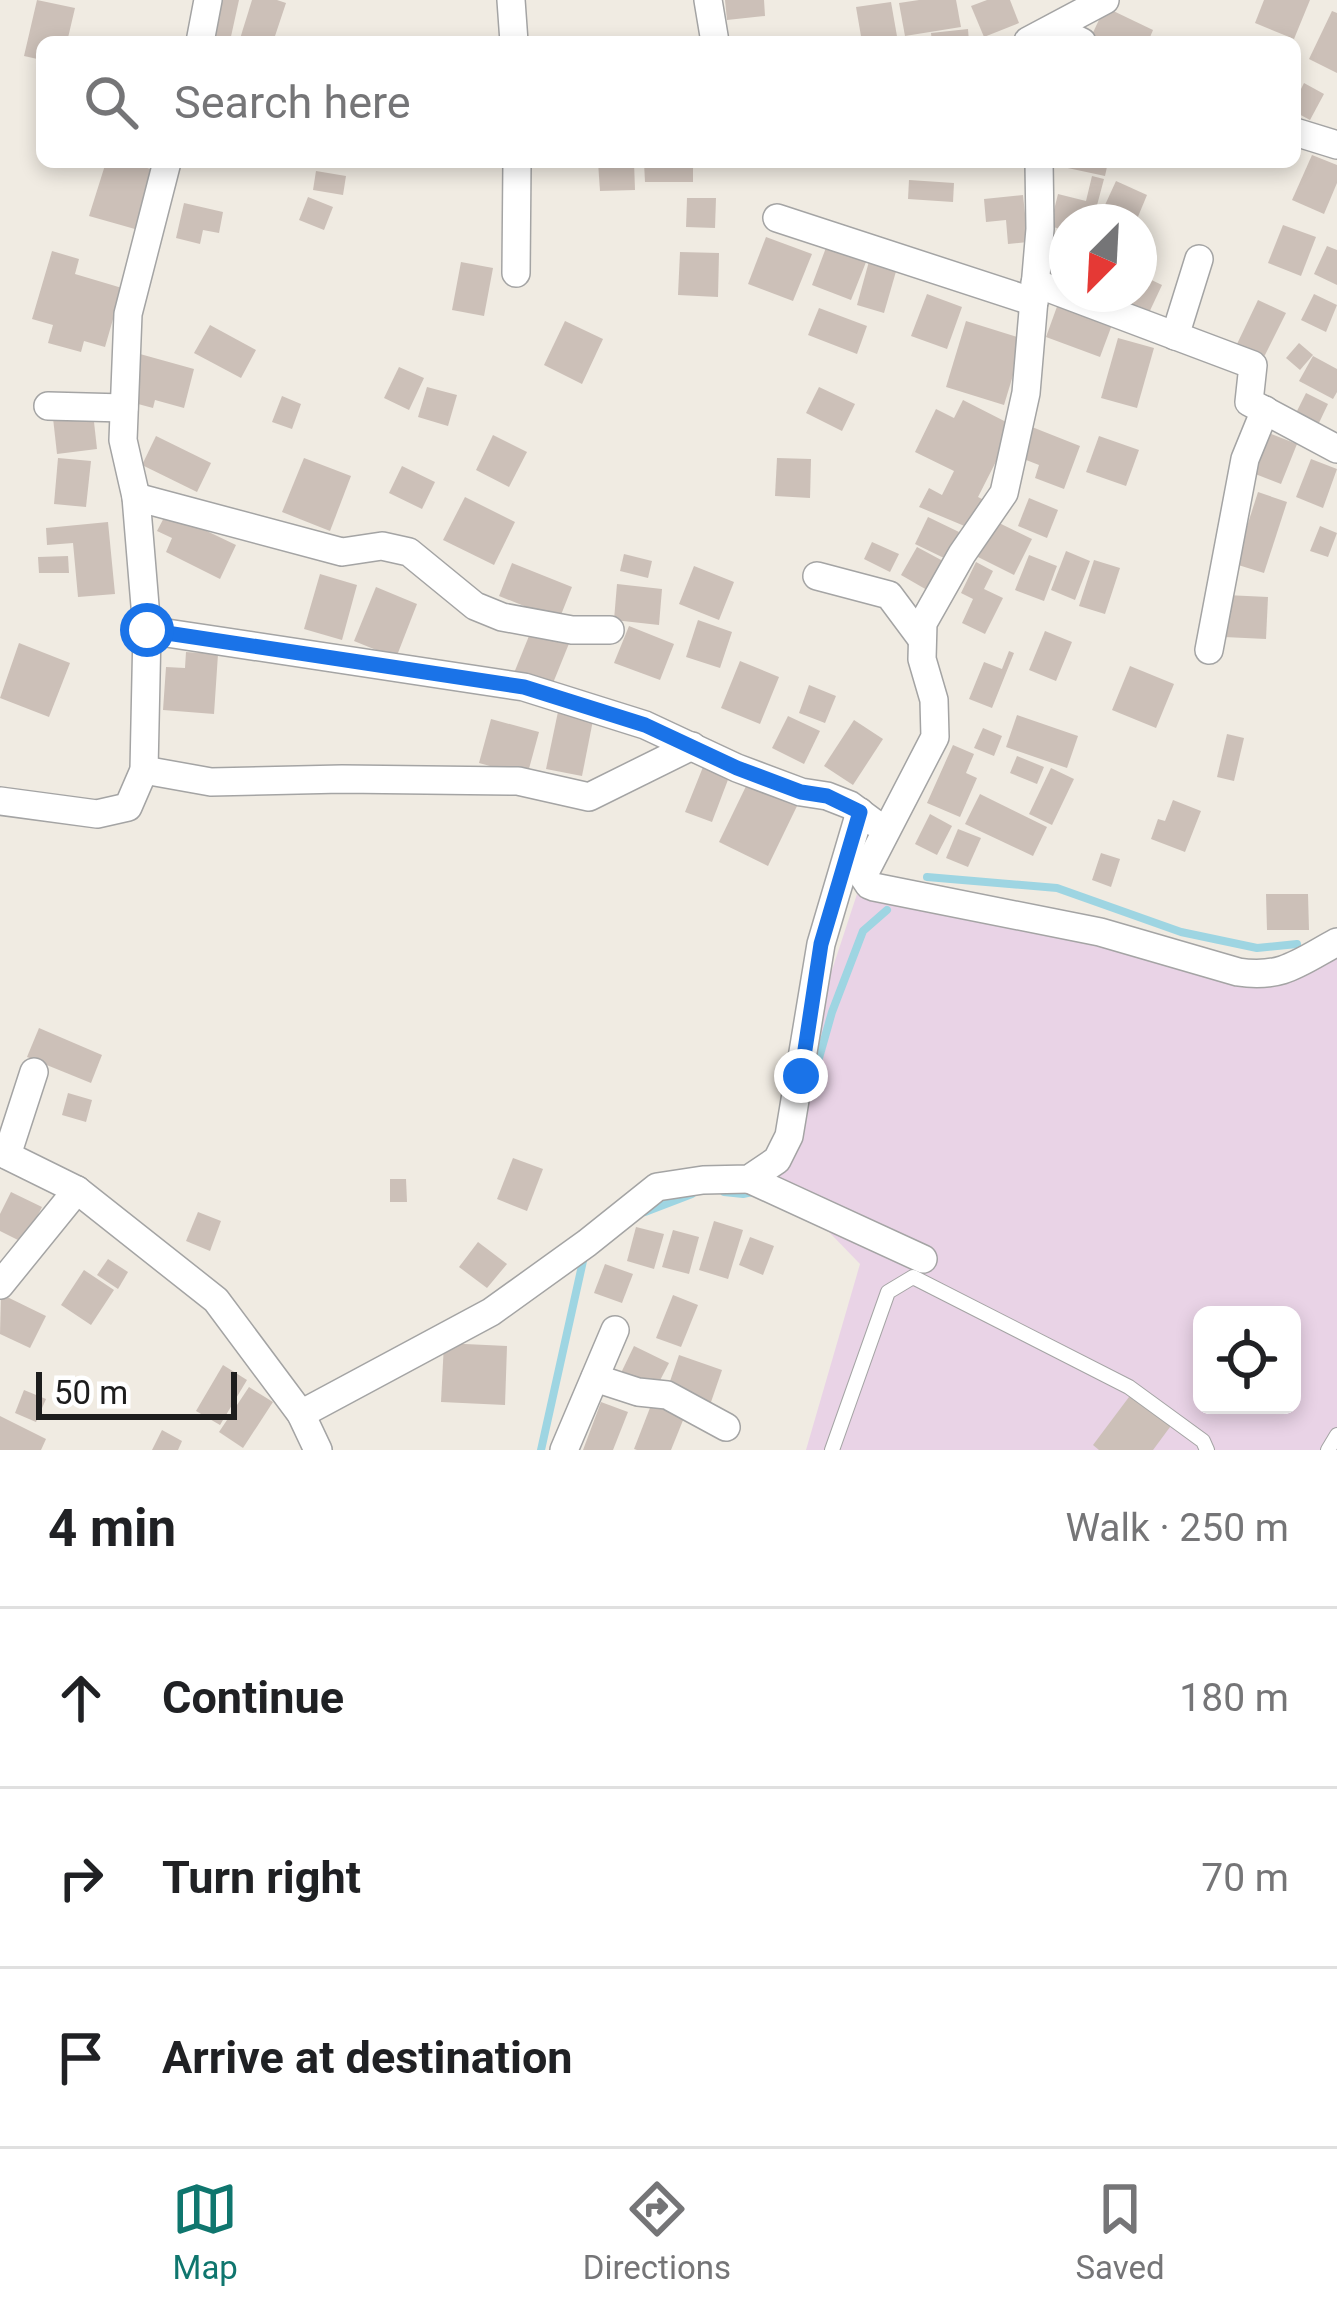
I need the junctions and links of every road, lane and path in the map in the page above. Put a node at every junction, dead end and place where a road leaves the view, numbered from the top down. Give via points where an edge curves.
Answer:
1 (208, 0) edge
2 (512, 0) edge
3 (708, 0) edge
4 (1105, 0) edge
5 (1054, 28) junction
6 (201, 36) edge
7 (514, 36) edge
8 (714, 36) edge
9 (1034, 36) edge
10 (1070, 36) edge
11 (1301, 134) edge
12 (1337, 145) edge
13 (165, 168) edge
14 (518, 168) edge
15 (1039, 168) edge
16 (777, 218) dead end
17 (1199, 259) dead end
18 (516, 273) dead end
19 (1035, 292) junction
20 (1175, 336) junction
21 (48, 406) dead end
22 (124, 408) junction
23 (1265, 410) junction
24 (1337, 449) edge
25 (136, 496) junction
26 (817, 576) dead end
27 (147, 630) junction
28 (610, 630) dead end
29 (921, 638) junction
30 (1209, 650) dead end
31 (692, 746) junction
32 (144, 770) junction
33 (0, 801) edge
34 (860, 812) junction
35 (885, 830) junction
36 (1337, 942) edge
37 (34, 1072) dead end
38 (4, 1154) edge
39 (748, 1179) junction
40 (77, 1190) junction
41 (923, 1259) dead end
42 (0, 1285) edge
43 (616, 1330) dead end
44 (595, 1378) junction
45 (301, 1414) junction
46 (726, 1427) dead end
47 (1337, 1435) edge
48 (318, 1450) edge
49 (564, 1450) edge
50 (832, 1450) edge
51 (1208, 1450) edge
52 (1328, 1450) edge

1 - 6 street
2 - 7 street
3 - 8 street
4 - 5 street
5 - 9 street
5 - 10 street
11 - 12 street
13 - 22 street via 128,314
14 - 18 street
15 - 19 street
16 - 19 street
17 - 20 street
19 - 20 street
19 - 29 street via 1004,493 962,554
20 - 23 street via 1253,365 1250,402
21 - 22 street
22 - 25 street
23 - 24 street
23 - 30 street via 1245,459
25 - 27 street
25 - 28 street via 342,552 409,552 475,606 502,617
26 - 29 street via 889,595
27 - 31 street via 524,687
27 - 32 street
29 - 35 street via 935,737
31 - 32 street via 589,797 518,782 211,782
31 - 34 street
32 - 33 street via 128,807 97,814
34 - 35 street
34 - 39 street via 821,944 789,1136 777,1160
35 - 36 street via 862,872 874,887 1100,932 1238,973 1280,973
37 - 38 street
38 - 40 street
39 - 41 street
39 - 45 street via 657,1186 490,1312
40 - 42 street
40 - 45 street via 217,1300
43 - 44 street
44 - 46 street via 667,1395
44 - 49 street
45 - 48 street
47 - 52 lane
50 - 51 lane via 888,1292 913,1277 1129,1387

